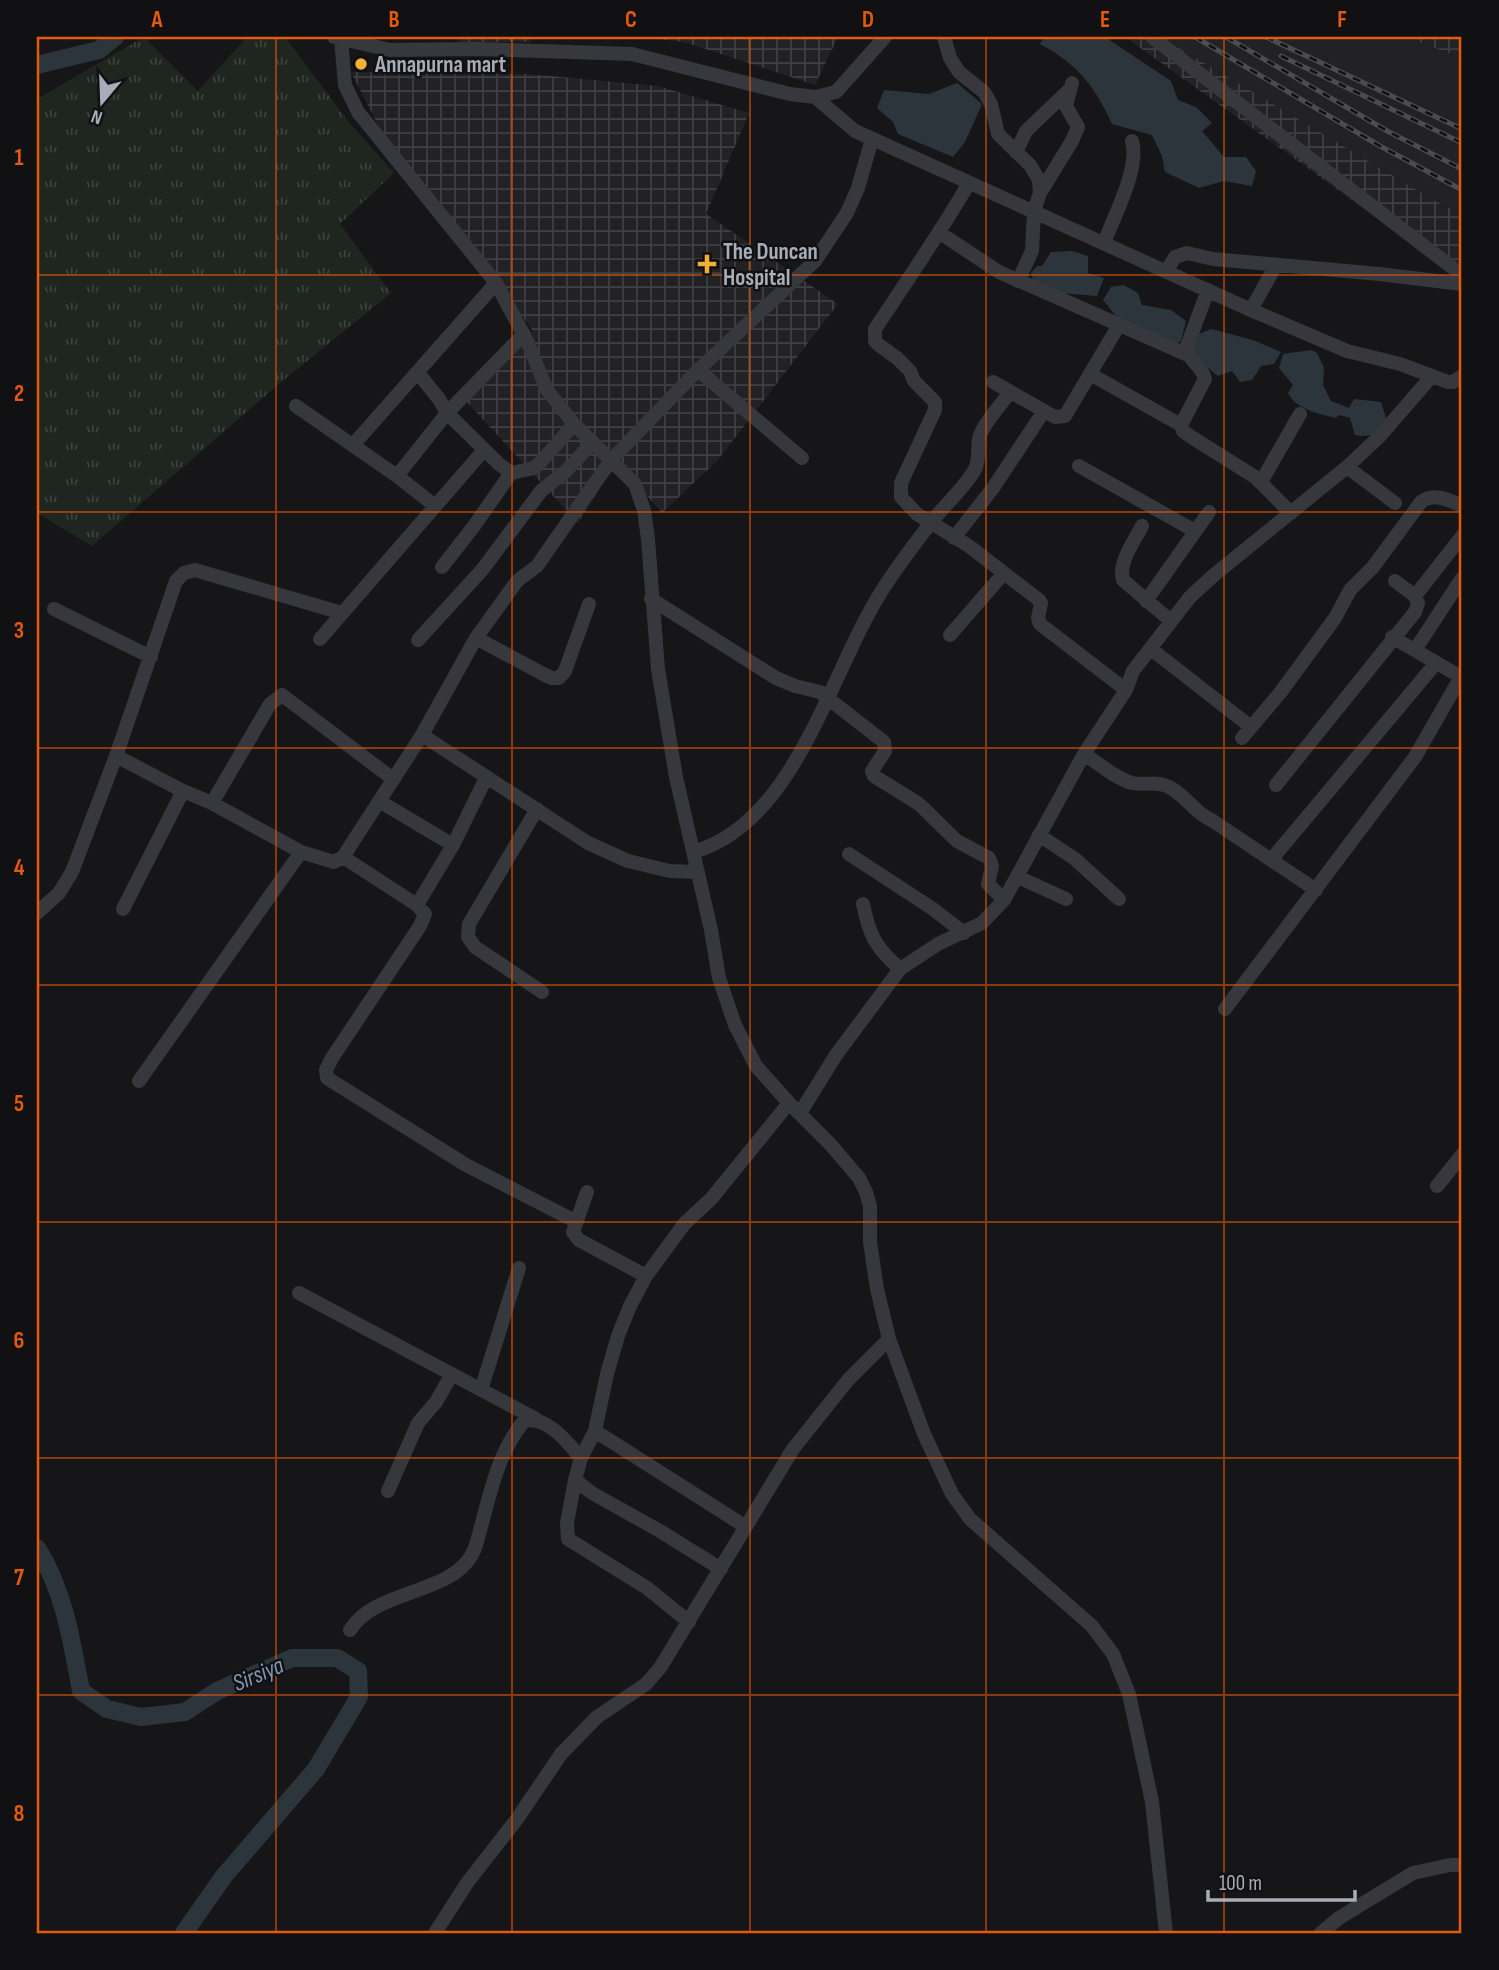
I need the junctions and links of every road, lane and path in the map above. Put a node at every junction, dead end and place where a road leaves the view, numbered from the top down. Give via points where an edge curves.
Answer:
1 (885, 37) edge
2 (944, 37) edge
3 (1152, 37) edge
4 (337, 38) edge
5 (816, 97) junction
6 (872, 139) junction
7 (1132, 141) dead end
8 (1017, 152) junction
9 (969, 183) junction
10 (1040, 193) junction
11 (1034, 211) junction
12 (940, 233) junction
13 (1104, 243) junction
14 (1276, 265) junction
15 (1166, 272) junction
16 (1462, 275) edge
17 (1018, 281) junction
18 (496, 283) junction
19 (1462, 284) edge
20 (1208, 290) junction
21 (1251, 310) junction
22 (1119, 325) junction
23 (524, 334) junction
24 (1188, 355) junction
25 (698, 370) junction
26 (418, 373) junction
27 (1090, 374) junction
28 (1432, 376) junction
29 (993, 382) dead end
30 (1459, 382) edge
31 (1010, 392) junction
32 (296, 406) dead end
33 (1044, 411) junction
34 (447, 413) junction
35 (1300, 414) dead end
36 (575, 424) junction
37 (1181, 425) junction
38 (592, 443) junction
39 (353, 445) junction
40 (484, 450) junction
41 (802, 458) dead end
42 (611, 460) junction
43 (1079, 466) dead end
44 (1347, 467) junction
45 (510, 473) junction
46 (397, 476) junction
47 (1261, 482) junction
48 (1395, 503) dead end
49 (434, 505) junction
50 (1462, 506) edge
51 (1209, 512) dead end
52 (1291, 513) junction
53 (932, 522) junction
54 (1142, 526) dead end
55 (1195, 531) junction
56 (1462, 536) edge
57 (954, 538) junction
58 (442, 568) dead end
59 (1004, 573) junction
60 (1462, 578) edge
61 (1395, 581) dead end
62 (1415, 596) junction
63 (651, 599) junction
64 (1146, 601) junction
65 (589, 604) dead end
66 (54, 609) dead end
67 (342, 613) junction
68 (1171, 621) junction
69 (950, 635) dead end
70 (1392, 637) junction
71 (476, 638) junction
72 (320, 639) dead end
73 (418, 640) dead end
74 (1151, 649) junction
75 (1415, 650) junction
76 (151, 657) junction
77 (1436, 663) junction
78 (1462, 676) edge
79 (1126, 690) junction
80 (829, 700) junction
81 (422, 735) junction
82 (1084, 754) junction
83 (116, 756) junction
84 (486, 778) junction
85 (393, 779) junction
86 (1276, 785) dead end
87 (183, 791) junction
88 (379, 801) junction
89 (212, 803) junction
90 (537, 809) junction
91 (1039, 835) junction
92 (453, 845) junction
93 (301, 852) junction
94 (693, 852) junction
95 (849, 854) dead end
96 (342, 857) junction
97 (1271, 860) junction
98 (698, 872) junction
99 (1018, 877) junction
100 (1316, 890) junction
101 (1066, 899) dead end
102 (1119, 899) dead end
103 (1004, 900) junction
104 (863, 904) dead end
105 (417, 905) junction
106 (123, 909) dead end
107 (37, 913) edge
108 (964, 933) junction
109 (900, 968) junction
110 (542, 992) dead end
111 (1226, 1009) dead end
112 (139, 1081) dead end
113 (794, 1108) junction
114 (1462, 1155) edge
115 (1437, 1186) dead end
116 (587, 1192) dead end
117 (575, 1221) junction
118 (519, 1268) dead end
119 (646, 1276) junction
120 (299, 1293) dead end
121 (889, 1339) junction
122 (452, 1374) junction
123 (481, 1390) junction
124 (536, 1419) junction
125 (595, 1431) junction
126 (581, 1458) junction
127 (575, 1480) junction
128 (388, 1491) dead end
129 (746, 1527) junction
130 (721, 1569) junction
131 (689, 1622) junction
132 (350, 1630) dead end
133 (1462, 1865) edge
134 (435, 1933) edge
135 (1166, 1933) edge
136 (1321, 1933) edge

1 - 5 street via 836,92
2 - 8 street via 959,72 984,92 991,104 998,134
3 - 16 street
4 - 5 street via 390,50 632,54
4 - 18 street via 351,101
5 - 6 street via 855,131
6 - 9 street
6 - 25 street via 847,213 815,261
7 - 13 street via 1131,170
8 - 10 street via 1039,180
8 - 10 street via 1026,131 1071,86 1066,106 1078,127
9 - 11 street
9 - 12 street
10 - 11 street
11 - 13 street
11 - 17 street via 1032,251
12 - 17 street
12 - 53 street via 874,336 936,402 900,489 908,507
13 - 15 street
14 - 15 street via 1187,253 1175,257
14 - 19 street
14 - 21 street
15 - 20 street
17 - 22 street
18 - 23 street
18 - 26 street
20 - 21 street
20 - 24 street via 1186,349
21 - 28 street via 1347,351
22 - 24 street
22 - 27 street
23 - 34 street
23 - 36 street via 547,390
24 - 37 street via 1203,370 1205,379
25 - 41 street
25 - 42 street
26 - 34 street
26 - 39 street
27 - 33 street via 1065,416
27 - 37 street
28 - 30 street
28 - 44 street via 1380,437
29 - 31 street
31 - 33 street
31 - 53 street via 982,431 972,474
32 - 39 street
33 - 57 street
34 - 40 street
34 - 46 street
35 - 47 street
36 - 38 street
36 - 45 street via 534,468
37 - 47 street via 1192,438
38 - 42 street
38 - 73 street via 541,491 482,570
39 - 46 street
40 - 45 street
40 - 49 street
42 - 63 street via 635,484 644,510
42 - 71 street via 537,566 517,581
43 - 55 street
44 - 48 street
44 - 52 street
45 - 58 street
46 - 49 street
47 - 52 street
49 - 67 street
50 - 74 street via 1446,498 1421,502 1350,590 1335,618 1247,732
51 - 55 street
52 - 68 street via 1213,575
53 - 57 street
53 - 80 street via 882,589
54 - 64 street via 1121,572 1123,580
55 - 64 street
56 - 62 street
57 - 59 street
59 - 69 street
59 - 79 street via 1041,603 1040,624
60 - 75 street
61 - 62 street
62 - 70 street via 1415,612
63 - 80 street via 776,678 820,692
63 - 94 street via 658,669
64 - 68 street
65 - 71 street via 559,678
66 - 76 street
67 - 72 street
67 - 76 street via 195,570 176,581
68 - 74 street
70 - 75 street
70 - 86 street
71 - 81 street
74 - 79 street via 1133,671
75 - 77 street
76 - 83 street
77 - 78 street
77 - 97 street
78 - 100 street via 1415,757
79 - 82 street
80 - 94 street via 760,811 711,847
80 - 103 street via 884,741 885,751 872,771 874,776 919,804 957,841 989,858 988,884
81 - 84 street
81 - 85 street
82 - 91 street
82 - 97 street via 1128,782 1157,782 1177,791 1198,814
83 - 87 street
83 - 107 street via 72,872 59,893
84 - 90 street
84 - 92 street
85 - 88 street
85 - 89 street via 282,695 270,704
87 - 89 street
87 - 106 street
88 - 92 street
88 - 96 street
89 - 93 street
90 - 98 street via 588,843 628,861
90 - 110 street via 469,924 468,937 475,947
91 - 99 street
91 - 102 street
92 - 105 street
93 - 96 street via 334,862
93 - 112 street
94 - 98 street
95 - 108 street
96 - 105 street
97 - 100 street
98 - 113 street via 719,978 735,1025 756,1066
99 - 101 street
99 - 103 street
100 - 111 street
103 - 108 street via 982,923
104 - 109 street via 873,941
105 - 117 street via 425,914 420,926 332,1058 327,1078 466,1165
108 - 109 street
109 - 113 street
113 - 119 street via 685,1223
113 - 121 street via 859,1178 866,1192 877,1289
114 - 115 street
116 - 117 street
117 - 119 street via 573,1233 579,1240
118 - 123 street
119 - 125 street via 618,1336
120 - 122 street
121 - 129 street via 848,1380 793,1448
121 - 135 street via 952,1494 970,1518 1092,1626 1112,1654 1135,1716 1152,1802
122 - 123 street
122 - 128 street via 418,1423
123 - 124 street
124 - 126 street via 562,1436
124 - 132 street via 525,1420 509,1443 472,1558 462,1570 373,1608
125 - 126 street
125 - 129 street
126 - 127 street
127 - 130 street
127 - 131 street via 568,1539 647,1588
129 - 130 street
130 - 131 street
131 - 134 street via 646,1684 597,1717 561,1754
133 - 136 street via 1413,1873

